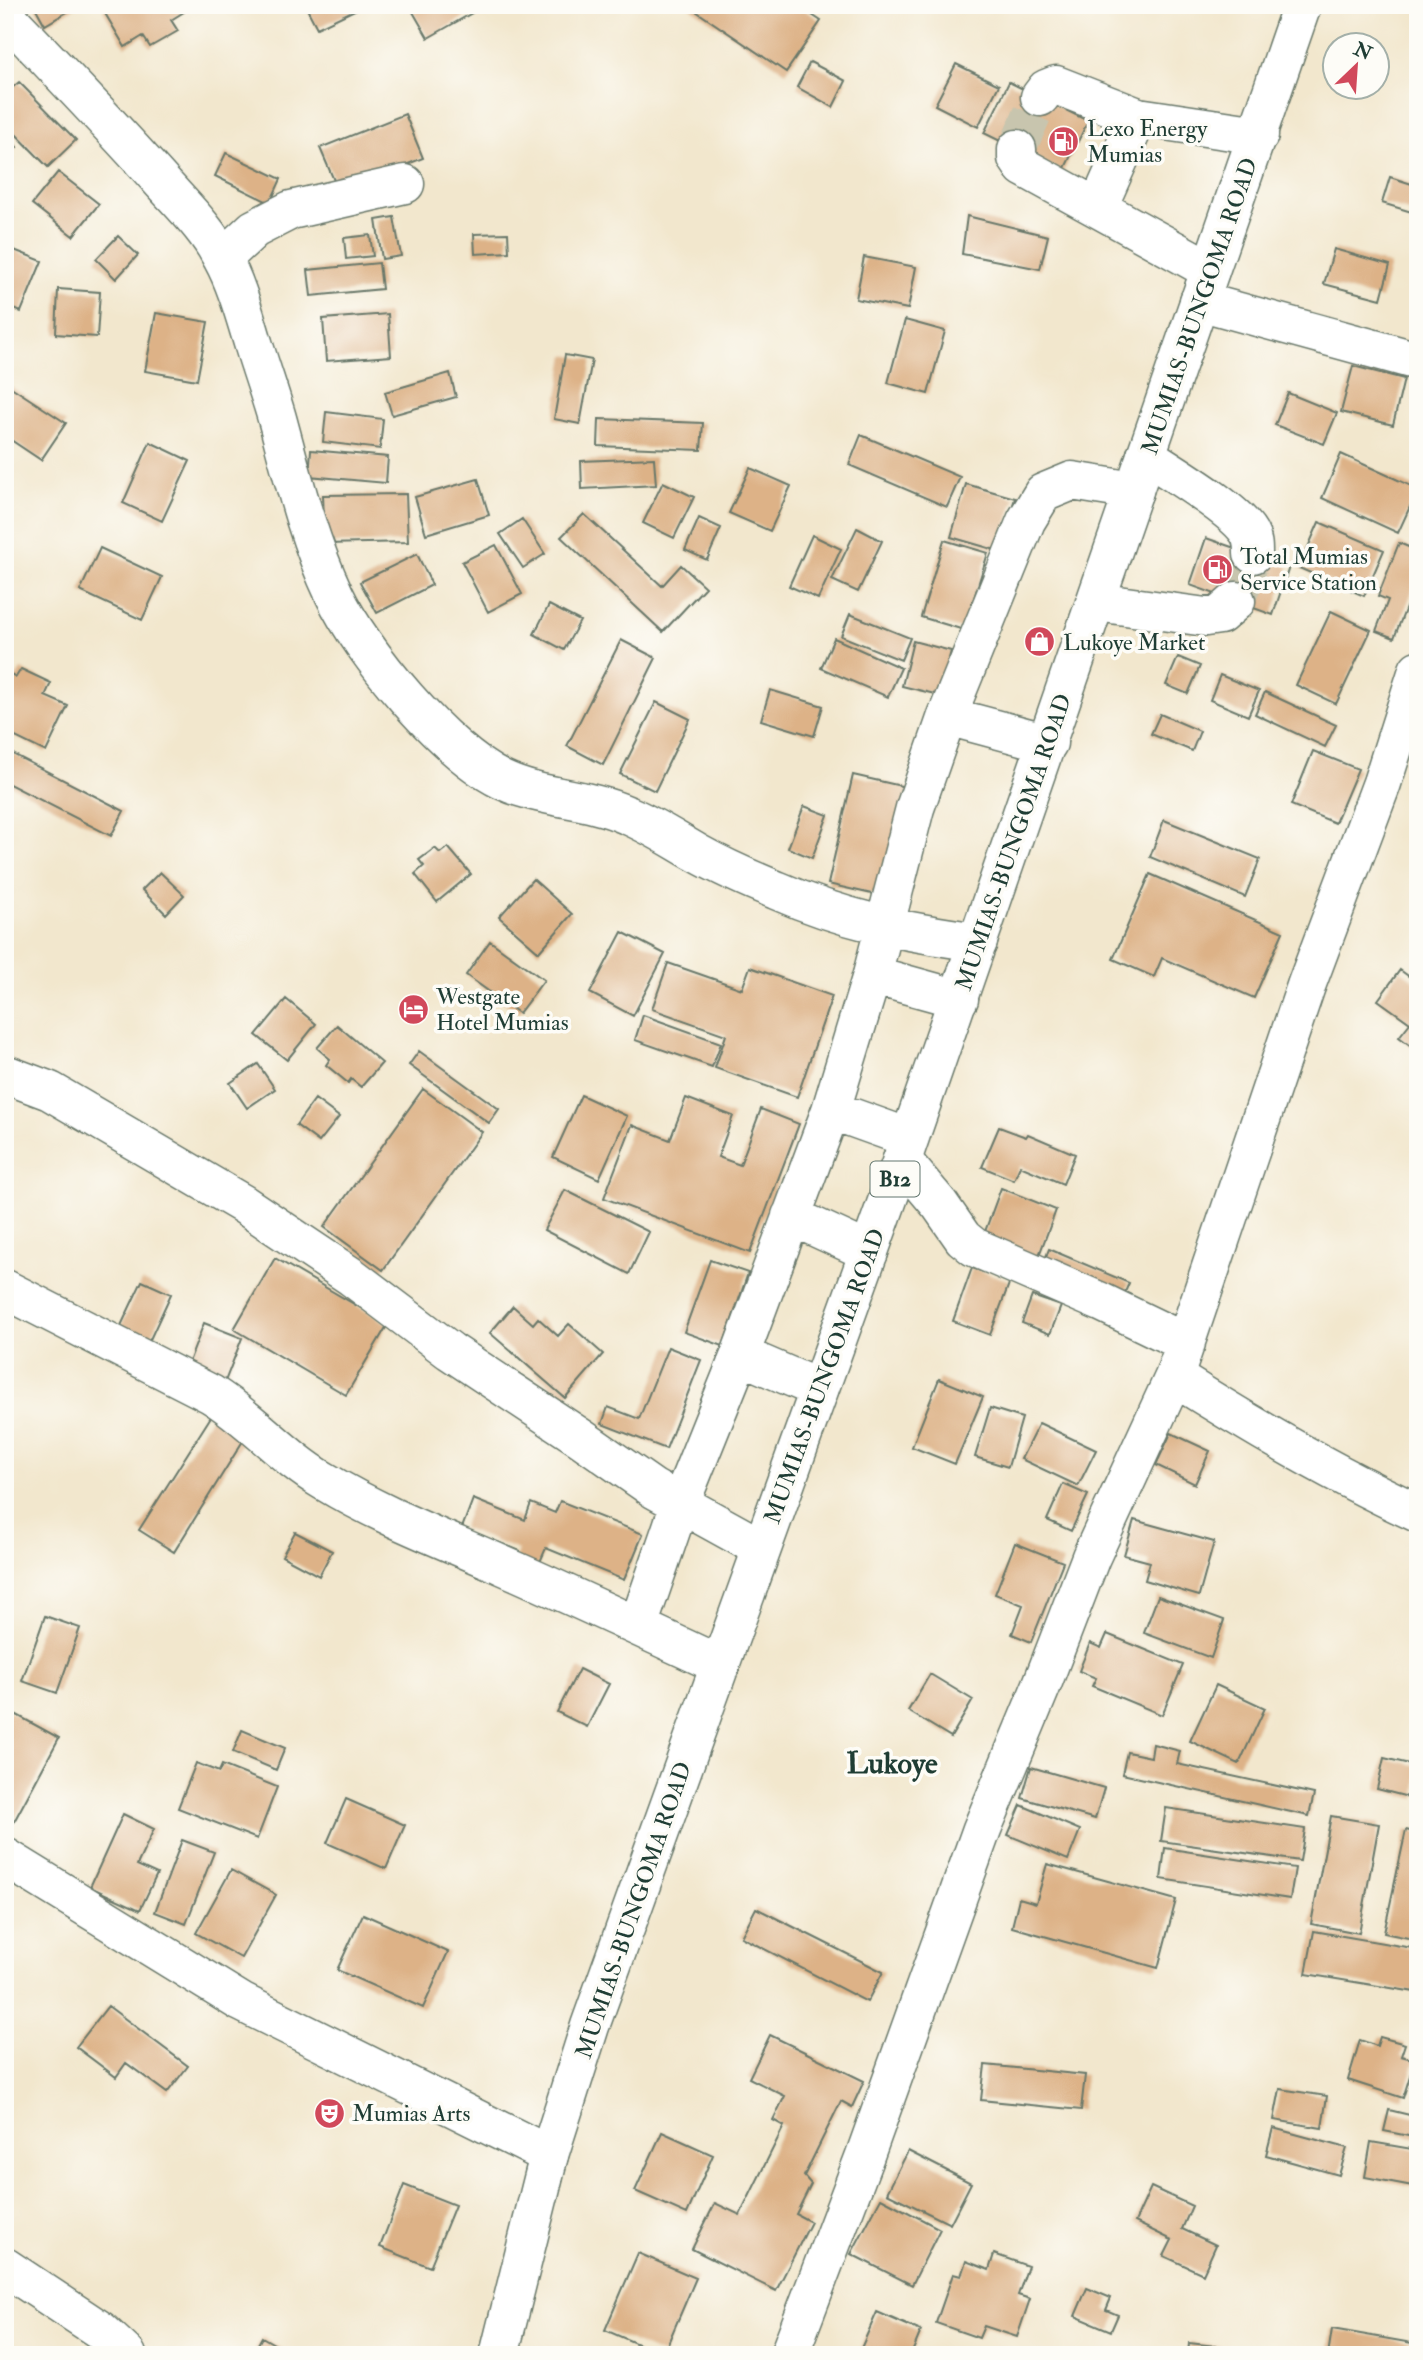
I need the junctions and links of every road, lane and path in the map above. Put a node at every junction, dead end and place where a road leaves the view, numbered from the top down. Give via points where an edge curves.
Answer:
1 (1303, 5) edge
2 (5, 15) edge
3 (1040, 97) dead end
4 (1138, 117) junction
5 (1259, 135) junction
6 (1017, 149) dead end
7 (405, 184) dead end
8 (1098, 207) junction
9 (223, 258) junction
10 (1204, 286) junction
11 (1418, 361) edge
12 (1140, 473) junction
13 (1253, 554) tunnel mouth
14 (1236, 601) tunnel mouth
15 (1096, 602) junction
16 (1418, 670) edge
17 (947, 716) junction
18 (1048, 743) junction
19 (885, 927) junction
20 (978, 942) junction
21 (872, 975) junction
22 (959, 999) junction
23 (5, 1074) edge
24 (831, 1110) junction
25 (906, 1149) junction
26 (791, 1216) junction
27 (869, 1252) junction
28 (5, 1289) edge
29 (740, 1355) junction
30 (1180, 1360) junction
31 (819, 1389) junction
32 (680, 1504) junction
33 (1418, 1513) edge
34 (761, 1548) junction
35 (638, 1626) junction
36 (719, 1665) junction
37 (5, 1857) edge
38 (549, 2155) junction
39 (5, 2267) edge
40 (127, 2355) edge
41 (499, 2355) edge
42 (789, 2355) edge

1 - 5 main road, MUMIAS-BUNGOMA ROAD / B12
2 - 9 main road via 187,210
3 - 4 main road via 1056,85
4 - 5 main road
4 - 8 main road
5 - 10 main road, MUMIAS-BUNGOMA ROAD / B12
6 - 8 main road via 1023,167
7 - 9 main road via 291,210 254,229
8 - 10 main road
9 - 19 main road via 274,409 298,499 336,598 367,647 449,743 503,780 626,814 777,891
10 - 11 main road
10 - 12 main road, MUMIAS-BUNGOMA ROAD / B12
12 - 13 main road via 1194,486 1240,522 1253,543
12 - 15 main road, MUMIAS-BUNGOMA ROAD / B12
12 - 17 main road via 1072,481 1043,493 1026,521
14 - 15 main road via 1220,615 1206,617
15 - 18 main road, MUMIAS-BUNGOMA ROAD / B12
16 - 30 main road
17 - 18 main road
17 - 19 main road via 915,808
18 - 20 main road, MUMIAS-BUNGOMA ROAD / B12
19 - 20 main road
19 - 21 main road
20 - 22 main road, MUMIAS-BUNGOMA ROAD / B12
21 - 22 main road
21 - 24 main road
22 - 25 main road, MUMIAS-BUNGOMA ROAD / B12
23 - 32 main road via 50,1091 243,1204 473,1367
24 - 25 main road
24 - 26 main road
25 - 27 main road, MUMIAS-BUNGOMA ROAD / B12
25 - 30 main road via 940,1205 974,1247 1101,1302
26 - 27 main road
26 - 29 main road
27 - 31 main road, MUMIAS-BUNGOMA ROAD / B12
28 - 35 main road via 230,1405 324,1481 404,1522
29 - 31 main road
29 - 32 main road
30 - 33 main road via 1264,1434
30 - 42 main road via 1091,1557 982,1829
31 - 34 main road, MUMIAS-BUNGOMA ROAD / B12
32 - 34 main road
32 - 35 main road
34 - 36 main road, MUMIAS-BUNGOMA ROAD / B12
35 - 36 main road
36 - 38 main road, MUMIAS-BUNGOMA ROAD / B12 via 590,2026
37 - 38 main road via 241,2002
38 - 41 main road, MUMIAS-BUNGOMA ROAD / B12
39 - 40 main road via 100,2330

